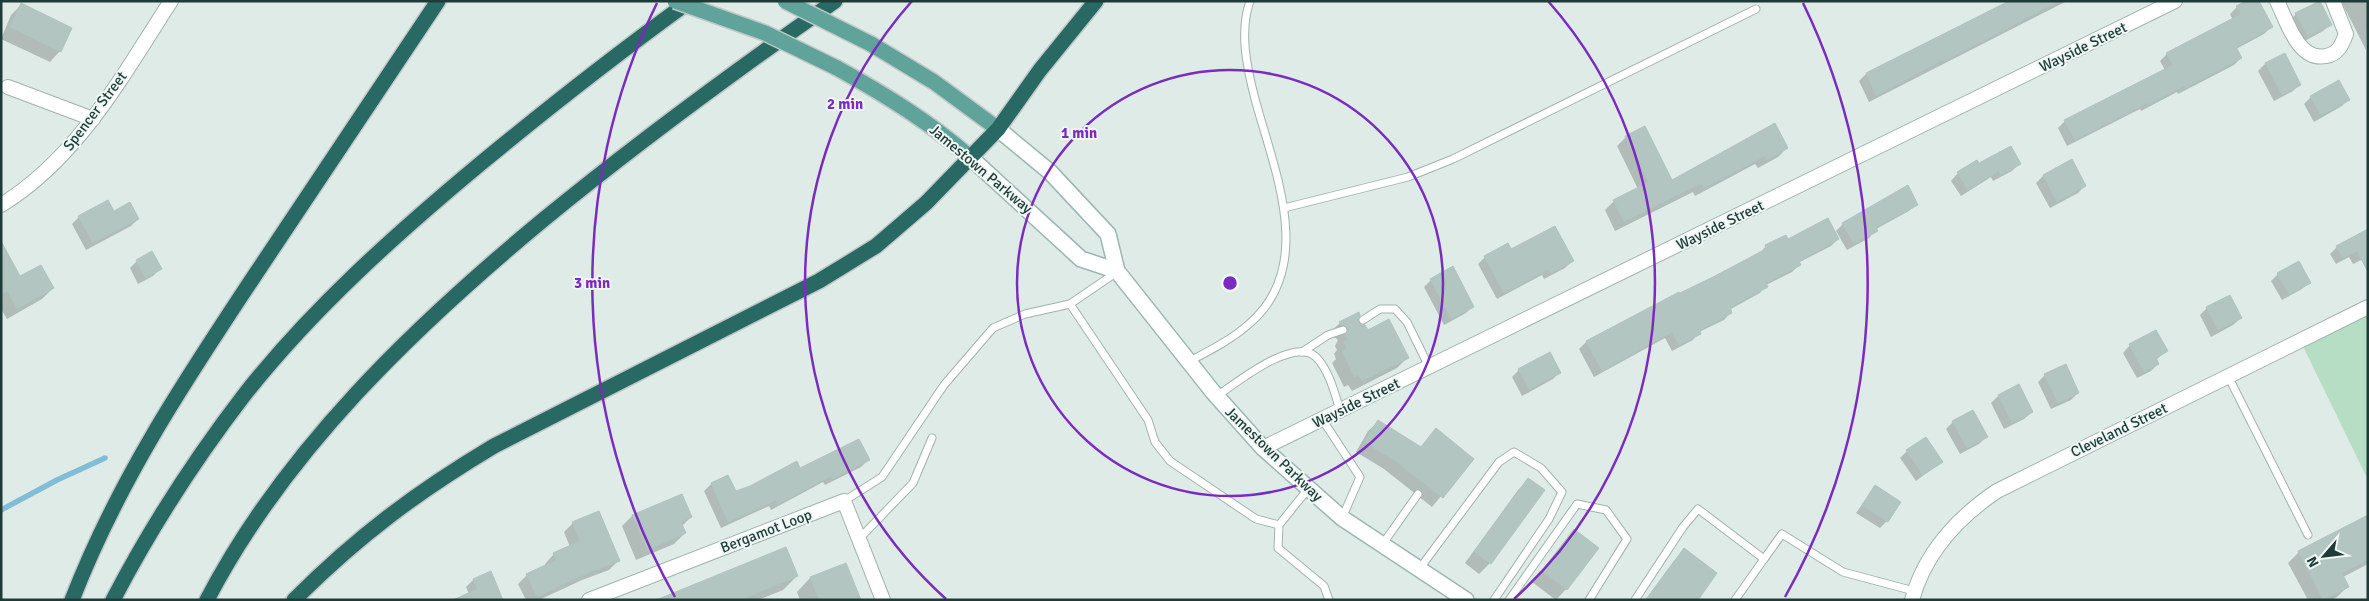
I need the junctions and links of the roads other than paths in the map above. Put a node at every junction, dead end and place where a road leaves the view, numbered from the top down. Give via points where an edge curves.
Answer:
1 (171, 1) edge
2 (438, 1) edge
3 (675, 1) edge
4 (690, 1) edge
5 (785, 1) edge
6 (835, 1) edge
7 (1096, 1) edge
8 (1250, 1) edge
9 (2175, 1) edge
10 (2277, 1) edge
11 (2334, 1) edge
12 (1756, 9) dead end
13 (8, 87) dead end
14 (93, 119) junction
15 (998, 129) junction
16 (970, 158) junction
17 (1, 205) edge
18 (1284, 208) junction
19 (1117, 271) junction
20 (1070, 304) junction
21 (2368, 307) edge
22 (1363, 320) dead end
23 (1343, 330) dead end
24 (1302, 352) junction
25 (1188, 362) junction
26 (1429, 368) junction
27 (2228, 376) junction
28 (1216, 397) junction
29 (1341, 411) junction
30 (1322, 420) junction
31 (932, 438) dead end
32 (1264, 448) junction
33 (1308, 489) junction
34 (1418, 494) dead end
35 (844, 501) junction
36 (1342, 518) junction
37 (1279, 525) junction
38 (2308, 535) dead end
39 (859, 540) junction
40 (1382, 545) junction
41 (1764, 559) junction
42 (1420, 568) junction
43 (1913, 596) edge
44 (72, 600) edge
45 (113, 600) edge
46 (207, 600) edge
47 (294, 600) edge
48 (589, 600) edge
49 (883, 600) edge
50 (1330, 600) edge
51 (1466, 600) edge
52 (1494, 600) edge
53 (1509, 600) edge
54 (1589, 600) edge
55 (1635, 600) edge
56 (1735, 600) edge

1 - 14 street, Spencer Street
2 - 44 highway via 149,438 111,511
3 - 16 main road, Jamestown Parkway, bridge via 765,33 837,68 913,113 948,137
4 - 45 highway via 528,124 334,295 246,393 207,445 142,546
5 - 15 main road, Jamestown Parkway, bridge via 871,44 934,82
6 - 46 highway via 725,79 588,184 436,312 351,399 312,446 260,516
7 - 15 highway via 1040,70
8 - 18 lane via 1245,37 1248,73
9 - 26 street, Wayside Street
10 - 11 street via 2298,43 2310,54 2320,57 2340,49 2346,34
12 - 18 lane via 1453,159 1408,177
13 - 14 street
14 - 17 street, Spencer Street via 50,168
15 - 16 highway
15 - 19 main road, Jamestown Parkway via 1050,172 1108,234
16 - 19 main road, Jamestown Parkway via 1081,259
16 - 47 highway via 902,226 850,264 494,446 450,472 369,530
18 - 25 lane via 1287,238 1283,271 1270,301 1250,324
19 - 20 lane
19 - 25 main road, Jamestown Parkway
20 - 35 lane via 1025,314 993,328 944,385 882,477
20 - 37 lane via 1148,420 1155,442 1170,460 1256,519
21 - 27 street, Cleveland Street
22 - 26 lane via 1380,310 1395,309 1406,322
23 - 24 lane via 1328,335
24 - 28 lane via 1282,356
24 - 29 lane via 1316,357 1324,369
25 - 28 main road, Jamestown Parkway
26 - 29 street, Wayside Street
27 - 38 lane
27 - 43 street, Cleveland Street via 1997,491 1979,503 1942,539 1921,573
28 - 32 main road, Jamestown Parkway
29 - 30 street, Wayside Street
30 - 32 street, Wayside Street
30 - 36 lane via 1360,477
31 - 39 lane via 913,483
32 - 33 main road, Jamestown Parkway
33 - 36 main road, Jamestown Parkway
33 - 37 lane
34 - 40 lane
35 - 39 street
35 - 48 street, Bergamot Loop
36 - 40 main road, Jamestown Parkway
37 - 50 lane via 1278,548 1324,586
39 - 49 street
40 - 42 main road, Jamestown Parkway
41 - 43 lane via 1782,534 1843,572
41 - 55 lane via 1698,509 1683,526
41 - 56 lane
42 - 51 main road, Jamestown Parkway
42 - 52 lane via 1499,462 1514,452 1541,468 1562,492 1549,519
53 - 54 lane via 1577,504 1606,510 1627,539

